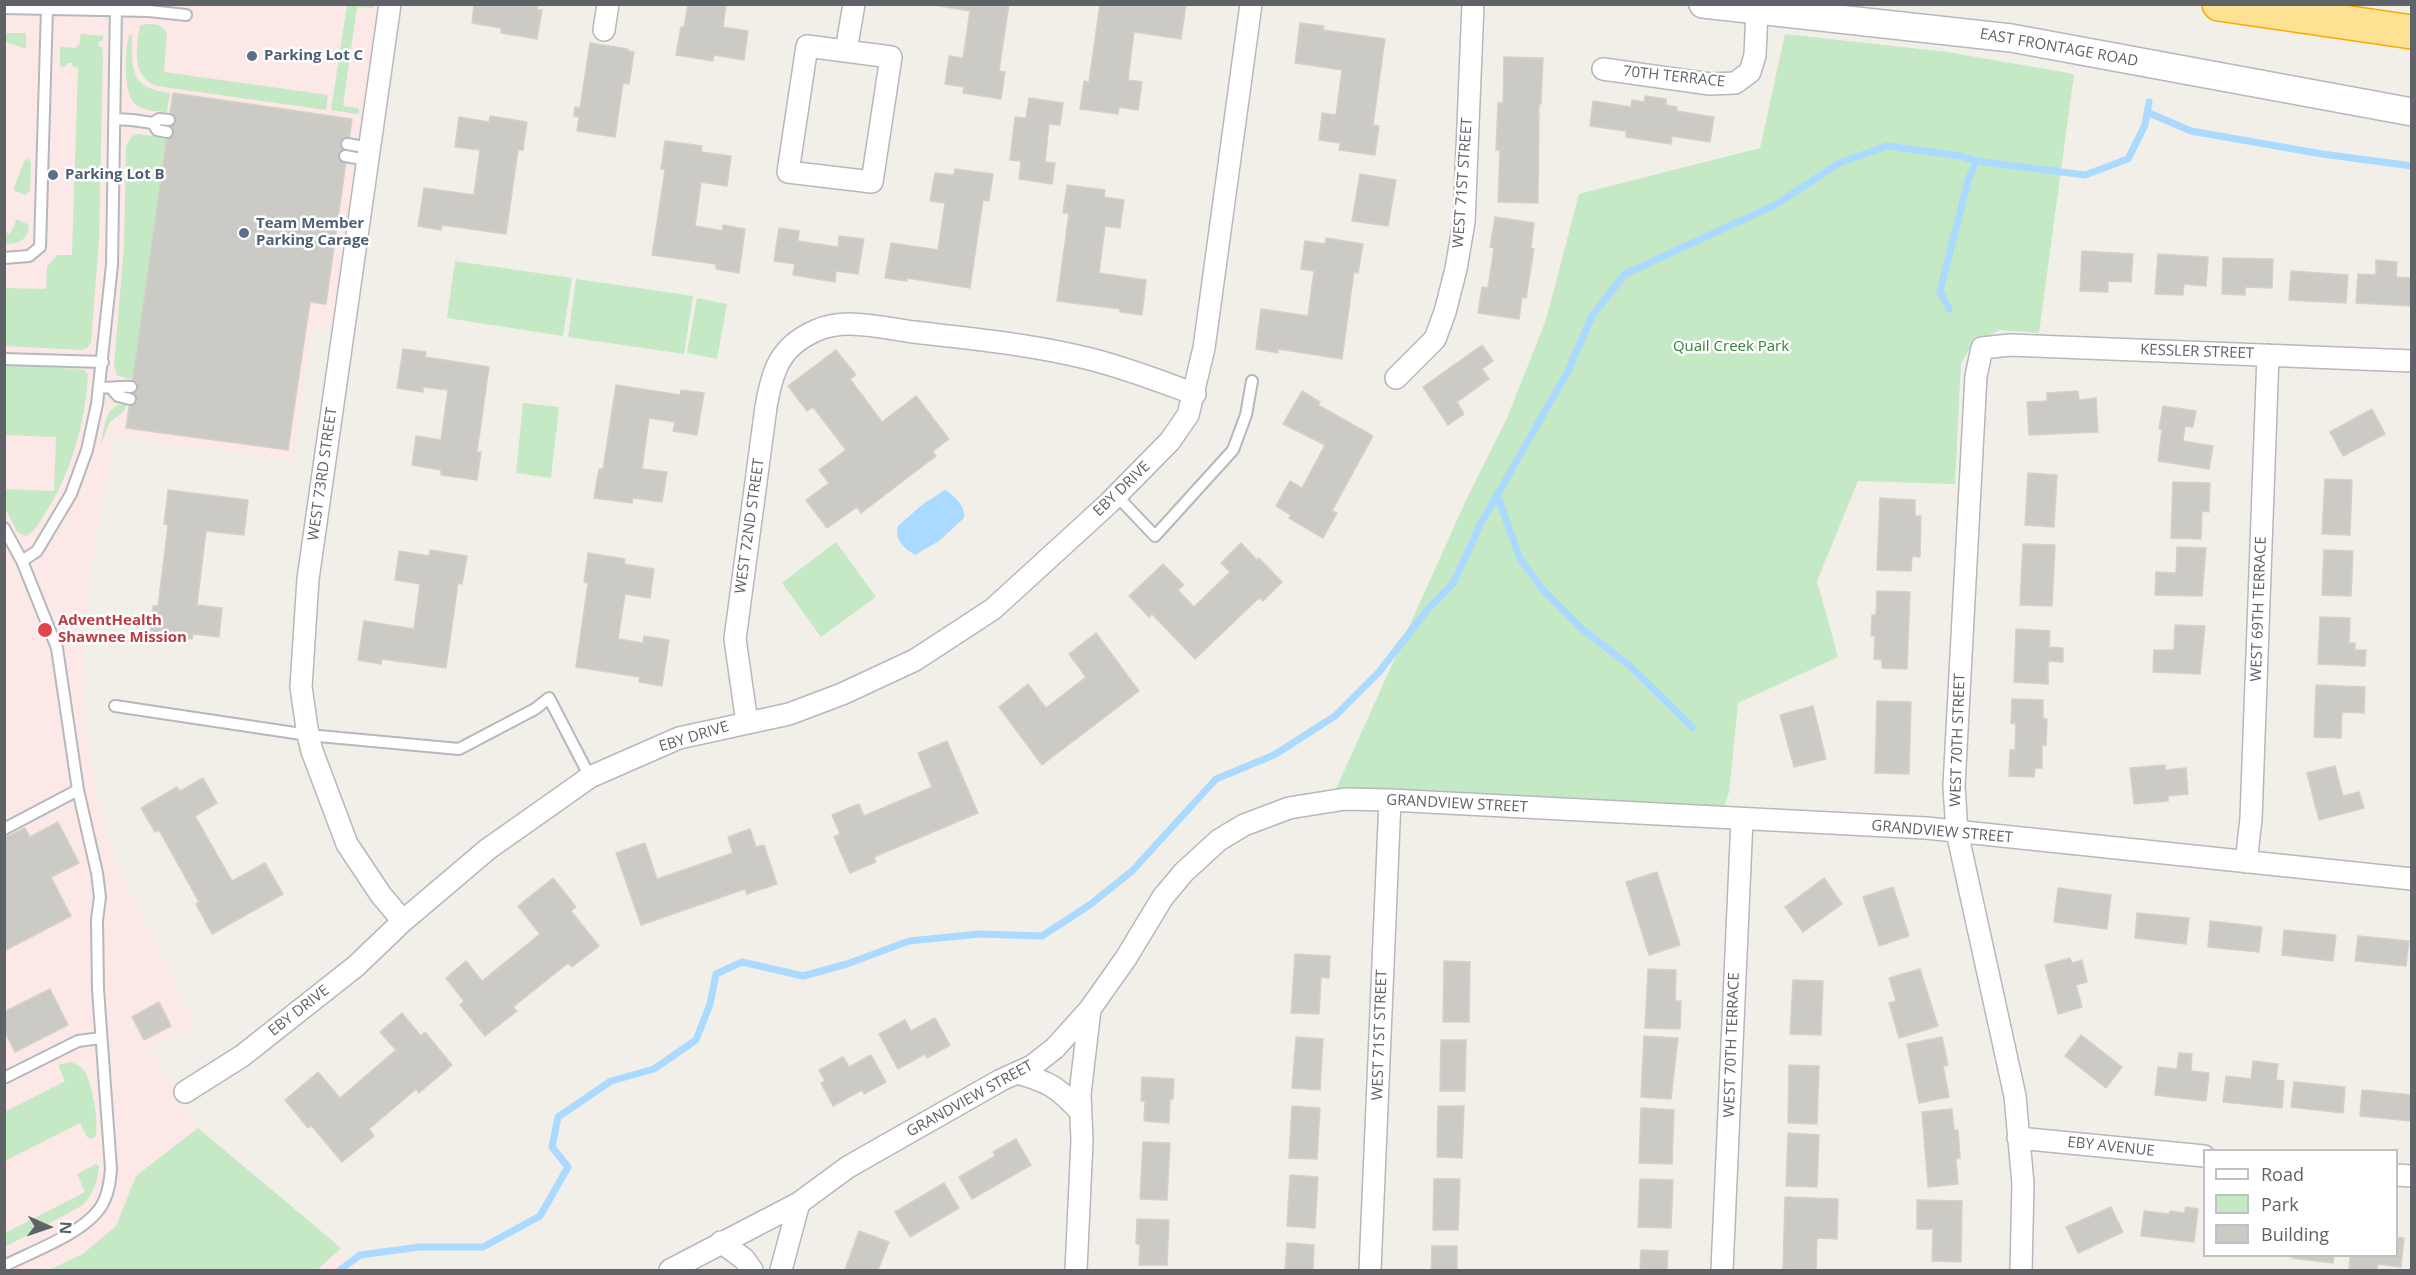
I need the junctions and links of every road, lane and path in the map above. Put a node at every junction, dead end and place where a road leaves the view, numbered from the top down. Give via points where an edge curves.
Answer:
1 (390, 4) edge
2 (608, 4) edge
3 (854, 4) edge
4 (1251, 4) edge
5 (1473, 4) edge
6 (1703, 4) edge
7 (2219, 4) edge
8 (4, 8) edge
9 (48, 8) junction
10 (116, 8) edge
11 (1757, 10) junction
12 (186, 15) dead end
13 (604, 30) dead end
14 (2412, 32) edge
15 (846, 51) junction
16 (1603, 69) dead end
17 (2412, 112) edge
18 (115, 120) junction
19 (168, 126) dead end
20 (347, 144) dead end
21 (369, 154) junction
22 (345, 156) dead end
23 (4, 258) edge
24 (1982, 348) joint
25 (2268, 355) junction
26 (4, 359) edge
27 (2412, 361) edge
28 (103, 362) junction
29 (1396, 378) dead end
30 (1252, 381) dead end
31 (100, 387) junction
32 (131, 387) dead end
33 (112, 389) junction
34 (1195, 394) junction
35 (130, 399) dead end
36 (1117, 496) junction
37 (4, 528) edge
38 (22, 561) junction
39 (115, 706) dead end
40 (747, 723) junction
41 (308, 735) junction
42 (590, 777) junction
43 (78, 790) junction
44 (1390, 800) junction
45 (1742, 819) junction
46 (4, 829) edge
47 (1957, 832) junction
48 (2246, 862) junction
49 (2412, 879) edge
50 (404, 921) junction
51 (1090, 1009) junction
52 (100, 1038) junction
53 (1017, 1073) junction
54 (4, 1078) edge
55 (185, 1092) dead end
56 (1080, 1111) junction
57 (2018, 1138) junction
58 (2203, 1156) edge
59 (799, 1203) junction
60 (721, 1242) junction
61 (4, 1266) edge
62 (670, 1270) edge
63 (752, 1270) edge
64 (781, 1270) edge
65 (1076, 1270) edge
66 (1370, 1270) edge
67 (1722, 1270) edge
68 (2021, 1270) edge

1 - 21 street, WEST 73RD STREET
2 - 13 street
3 - 15 street
4 - 34 street, EBY DRIVE
5 - 29 street, WEST 71ST STREET via 1464,222 1456,268 1435,339
6 - 11 street, EAST FRONTAGE ROAD
7 - 14 highway
8 - 9 lane
9 - 10 lane
9 - 23 lane via 40,247 29,256
10 - 12 lane
10 - 18 lane
11 - 16 street, 70TH TERRACE via 1755,55 1750,72 1735,83 1710,84
11 - 17 street, EAST FRONTAGE ROAD via 2011,38
15 - 15 street via 807,46 788,172 872,182 891,57
18 - 19 lane via 153,123 158,130
18 - 28 lane via 112,265
20 - 21 lane
21 - 22 lane
21 - 41 street, WEST 73RD STREET via 308,579 302,687
24 - 25 street, KESSLER STREET via 2010,345
24 - 47 street, WEST 70TH STREET via 1976,376 1954,786
25 - 27 street, KESSLER STREET
25 - 48 street, WEST 69TH TERRACE via 2251,819
26 - 28 lane
28 - 31 lane
30 - 36 lane via 1246,415 1233,450 1155,536
31 - 33 lane
31 - 38 lane via 87,450 71,494 37,551
32 - 33 lane
33 - 35 lane via 118,396
34 - 36 street, EBY DRIVE via 1188,416 1170,441
34 - 40 street, WEST 72ND STREET via 1121,367 1051,350 865,325 833,325 801,339 777,363 766,407 735,639
36 - 40 street, EBY DRIVE via 993,609 915,660 789,714
37 - 38 lane
38 - 43 lane via 57,648
39 - 41 lane
40 - 42 street, EBY DRIVE via 679,738
41 - 42 lane via 459,749 549,698
41 - 50 street, WEST 73RD STREET via 347,844 381,895
42 - 50 street, EBY DRIVE via 488,849
43 - 46 lane
43 - 52 lane via 100,897
44 - 45 street, GRANDVIEW STREET
44 - 51 street, GRANDVIEW STREET via 1345,799 1289,808 1244,825 1219,840 1163,897
44 - 66 street, WEST 71ST STREET
45 - 47 street, GRANDVIEW STREET
45 - 67 street, WEST 70TH TERRACE
47 - 48 street, GRANDVIEW STREET
47 - 57 street, WEST 70TH STREET via 2015,1096
48 - 49 street, GRANDVIEW STREET
50 - 55 street, EBY DRIVE via 356,966 242,1056
51 - 53 street, GRANDVIEW STREET via 1055,1048
51 - 56 street
52 - 54 lane via 78,1041
52 - 61 lane via 111,1169 104,1203 80,1227
53 - 56 street via 1046,1082 1065,1094
53 - 59 street, GRANDVIEW STREET via 848,1167
56 - 65 street
57 - 58 street, EBY AVENUE
57 - 68 street, WEST 70TH STREET via 2023,1184
59 - 60 street, GRANDVIEW STREET
59 - 64 street
60 - 62 street, GRANDVIEW STREET
60 - 63 street

